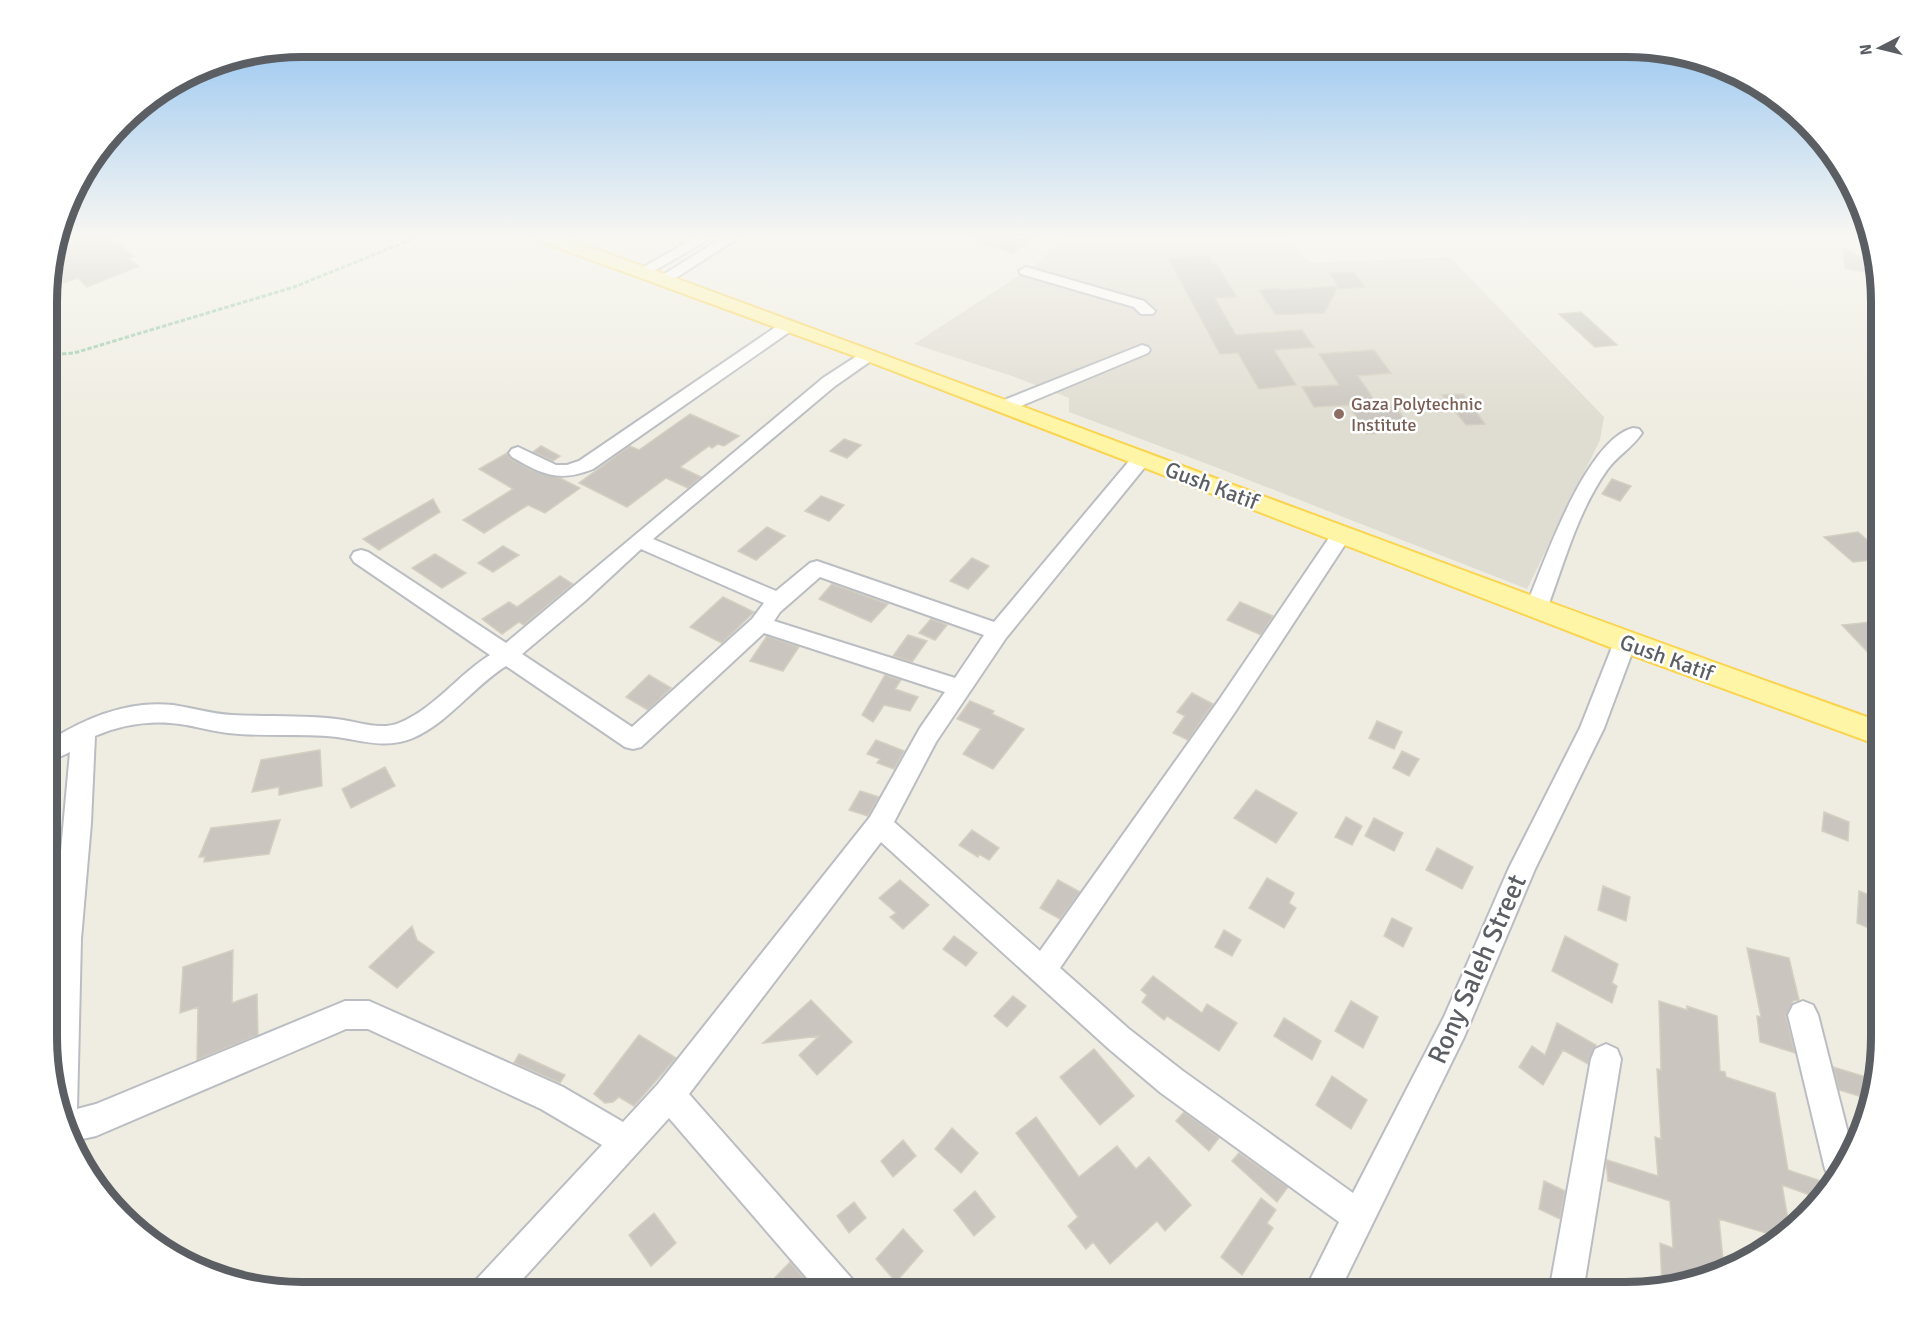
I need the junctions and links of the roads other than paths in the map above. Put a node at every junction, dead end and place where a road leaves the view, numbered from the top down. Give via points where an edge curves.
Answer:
1 (714, 298) edge
2 (1120, 298) edge
3 (1147, 311) dead end
4 (789, 326) junction
5 (1142, 350) dead end
6 (869, 355) junction
7 (1005, 406) junction
8 (1633, 433) dead end
9 (519, 453) dead end
10 (1142, 458) junction
11 (1342, 534) junction
12 (640, 541) junction
13 (361, 556) dead end
14 (779, 601) junction
15 (1536, 609) junction
16 (760, 624) junction
17 (998, 632) junction
18 (1624, 642) junction
19 (506, 655) junction
20 (959, 688) junction
21 (1871, 730) edge
22 (83, 731) junction
23 (57, 748) edge
24 (879, 825) junction
25 (1043, 970) junction
26 (1803, 1015) dead end
27 (1606, 1059) dead end
28 (63, 1088) edge
29 (669, 1095) junction
30 (74, 1126) edge
31 (626, 1141) junction
32 (1838, 1158) edge
33 (1358, 1216) junction
34 (497, 1282) edge
35 (832, 1282) edge
36 (1326, 1282) edge
37 (1568, 1282) edge

1 - 4 main road, Gush Katif
2 - 3 street
4 - 6 main road, Gush Katif
4 - 9 street via 586,465 563,473
5 - 7 street
6 - 7 main road, Gush Katif
6 - 12 street via 829,382
7 - 10 main road, Gush Katif
8 - 15 street via 1586,486
10 - 11 main road, Gush Katif
10 - 17 street
11 - 15 main road, Gush Katif
11 - 25 street
12 - 14 street
12 - 19 street
13 - 19 street
14 - 16 street
14 - 17 street via 817,568
15 - 18 main road, Gush Katif
16 - 19 street via 633,740
16 - 20 street
17 - 20 street
18 - 21 main road, Gush Katif
18 - 33 street, Rony Saleh Street via 1592,728 1522,868 1454,1027
19 - 22 street via 426,719 398,734 228,724 171,714 107,721
20 - 24 street via 928,735
22 - 23 street
22 - 28 street via 67,939
24 - 25 street
24 - 29 street
25 - 33 street via 1172,1082
26 - 32 street
27 - 37 street
29 - 31 street
29 - 35 street
30 - 31 street via 96,1120 345,1015 356,1014 369,1015 552,1098
31 - 34 street
33 - 36 street, Rony Saleh Street

